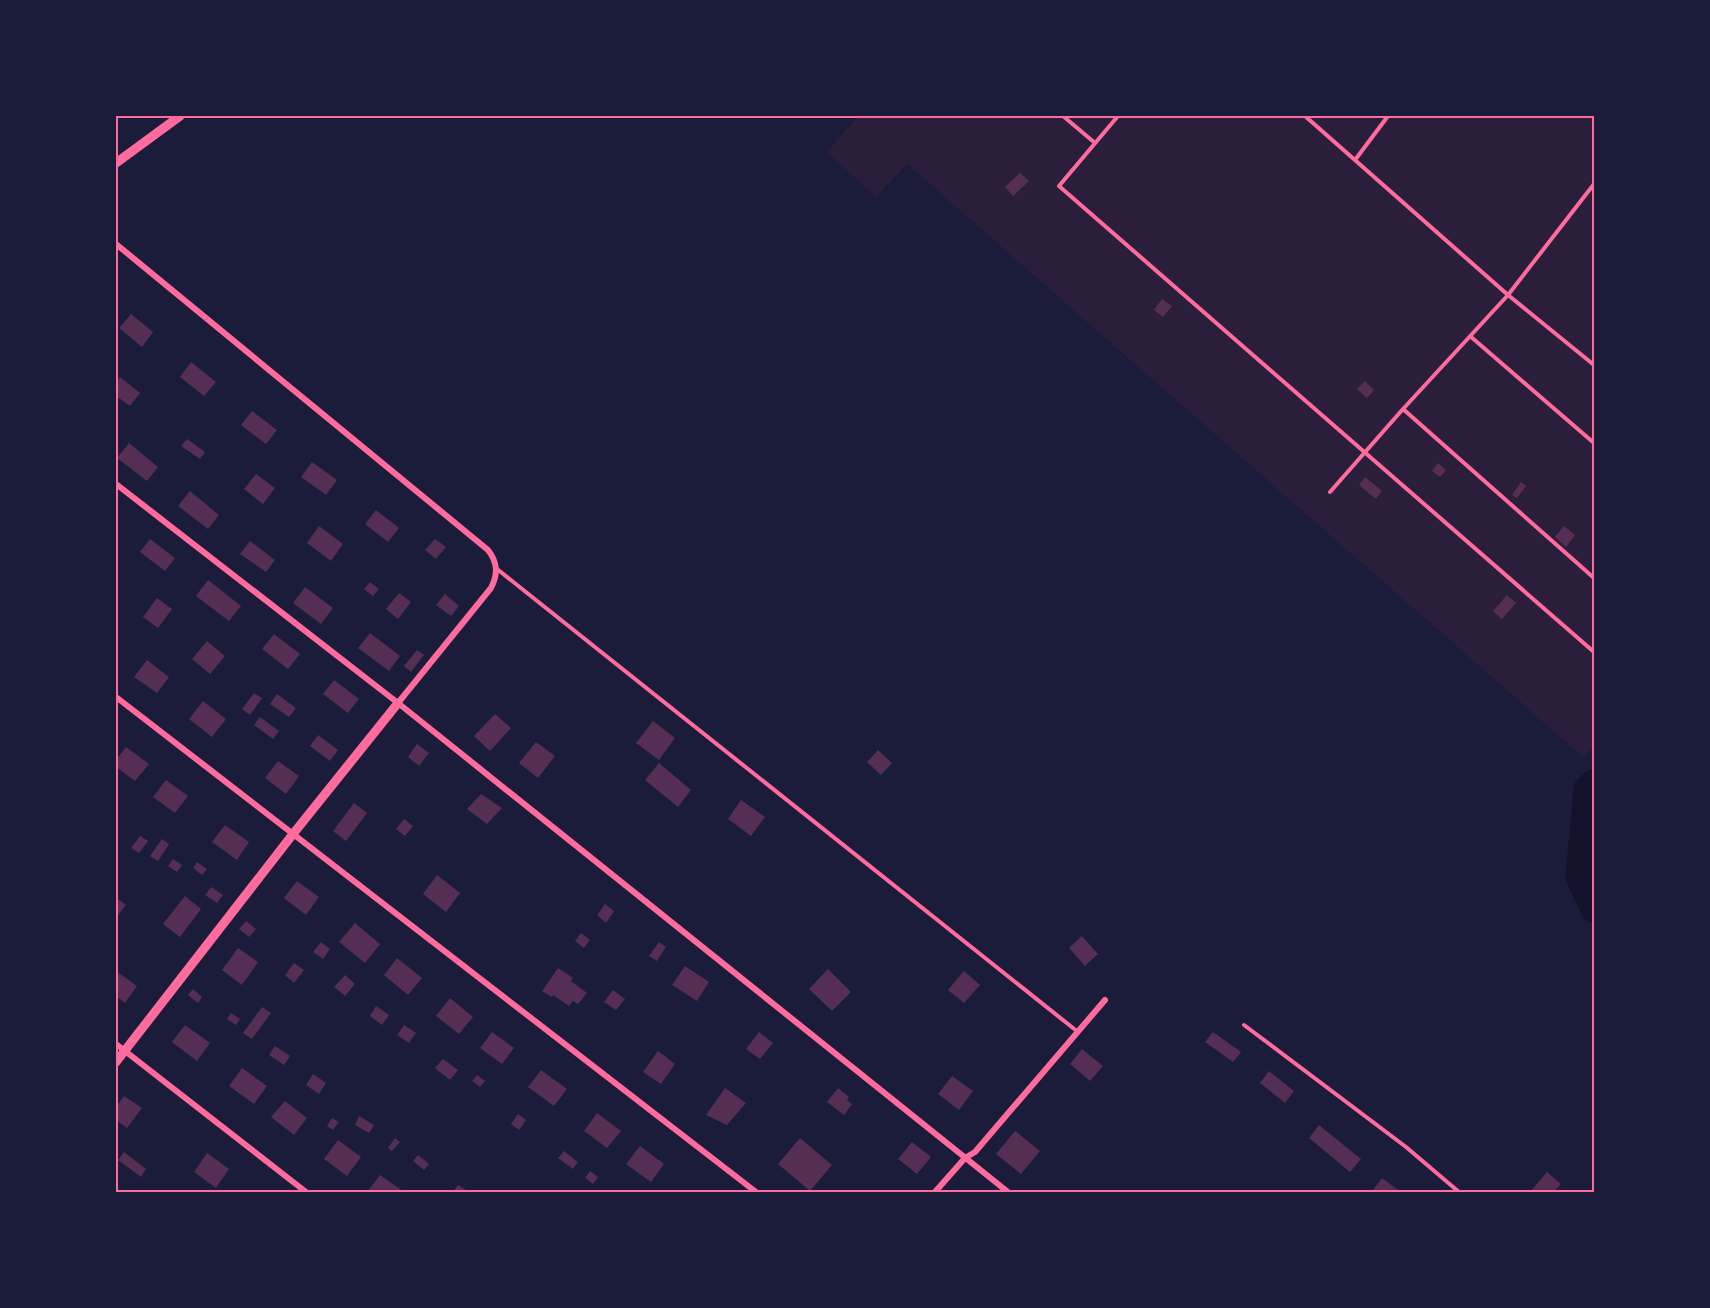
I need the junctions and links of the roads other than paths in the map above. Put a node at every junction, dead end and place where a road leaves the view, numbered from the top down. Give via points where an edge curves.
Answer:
1 (180, 116) edge
2 (1063, 116) edge
3 (1118, 116) edge
4 (1305, 116) edge
5 (1388, 116) edge
6 (1095, 143) junction
7 (1355, 160) junction
8 (116, 163) edge
9 (1594, 184) edge
10 (116, 244) edge
11 (1508, 295) junction
12 (1470, 336) junction
13 (1594, 365) edge
14 (1403, 409) junction
15 (1594, 443) edge
16 (1365, 452) junction
17 (116, 484) edge
18 (1330, 492) dead end
19 (497, 569) junction
20 (1594, 578) edge
21 (1594, 652) edge
22 (116, 698) edge
23 (398, 704) junction
24 (293, 834) junction
25 (1105, 1000) dead end
26 (1244, 1024) dead end
27 (1078, 1032) junction
28 (116, 1044) edge
29 (124, 1051) junction
30 (116, 1062) edge
31 (965, 1158) junction
32 (306, 1192) edge
33 (756, 1192) edge
34 (935, 1192) edge
35 (1008, 1192) edge
36 (1459, 1192) edge

1 - 8 street
2 - 6 lane
3 - 6 lane
4 - 7 lane
5 - 7 lane
6 - 16 lane via 1059,186
7 - 11 lane
9 - 11 lane
10 - 19 street via 488,550
11 - 12 lane
11 - 13 lane
12 - 14 lane
12 - 15 lane
14 - 16 lane
14 - 20 lane
16 - 18 lane
16 - 21 lane
17 - 23 street
19 - 23 street via 490,588
19 - 27 lane
22 - 24 street
23 - 24 street
23 - 31 street
24 - 29 street
24 - 33 street
25 - 27 street
26 - 36 lane
27 - 31 street via 975,1152
28 - 29 street
29 - 30 street
29 - 32 street
31 - 34 street
31 - 35 street

